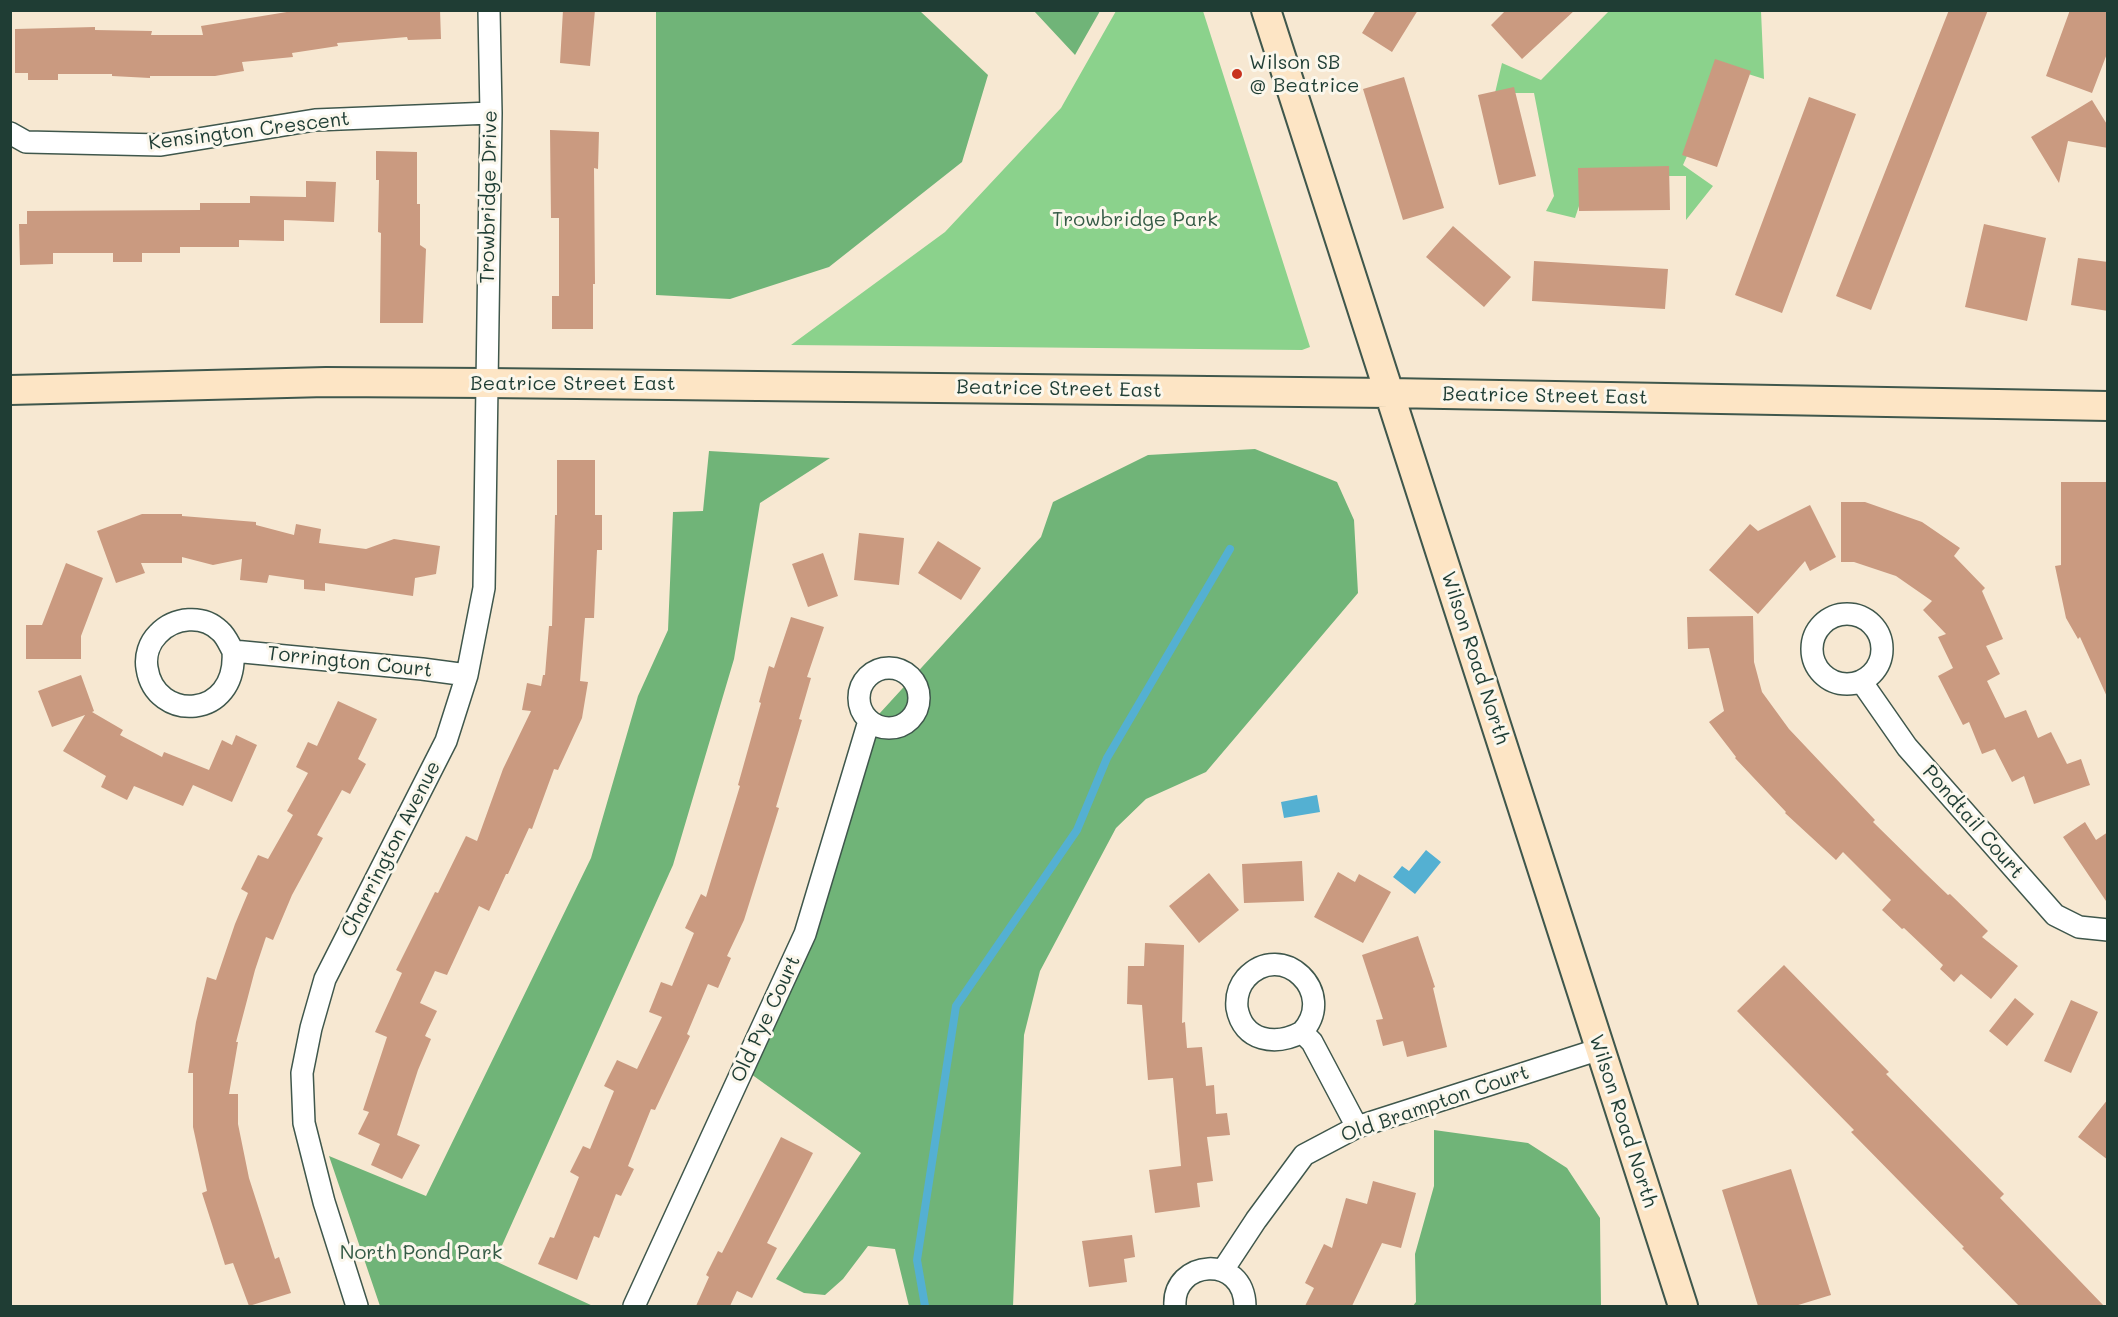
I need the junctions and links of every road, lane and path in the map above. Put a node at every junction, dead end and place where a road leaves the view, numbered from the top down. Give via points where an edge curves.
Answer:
1 (489, 10) edge
2 (1266, 10) edge
3 (491, 113) junction
4 (10, 133) edge
5 (487, 383) junction
6 (10, 390) edge
7 (1389, 393) junction
8 (2108, 406) edge
9 (233, 651) junction
10 (467, 675) junction
11 (1861, 681) dead end
12 (869, 721) dead end
13 (2108, 930) edge
14 (1302, 1032) dead end
15 (1600, 1049) junction
16 (1357, 1127) junction
17 (1223, 1270) junction
18 (357, 1306) edge
19 (634, 1306) edge
20 (1175, 1306) edge
21 (1245, 1306) edge
22 (1683, 1306) edge

1 - 3 street, Trowbridge Drive
2 - 7 street, Wilson Road North
3 - 4 street, Kensington Crescent via 315,120 161,145 26,142
3 - 5 street, Trowbridge Drive
5 - 6 street, Beatrice Street East via 326,382
5 - 7 street, Beatrice Street East
5 - 10 street, Charrington Avenue via 484,588
7 - 8 street, Beatrice Street East
7 - 15 street, Wilson Road North
9 - 9 street via 233,672 227,686 205,704 177,705 164,698 148,676 149,648 166,626 180,621 208,623
9 - 10 street, Torrington Court
10 - 18 street, Charrington Avenue via 446,741 325,979 302,1073 304,1123
11 - 13 street, Pondtail Court via 1907,747 2055,915 2079,927
12 - 19 street, Old Pye Court via 805,934
14 - 16 street via 1312,1042
15 - 16 street, Old Brampton Court
15 - 22 street, Wilson Road North
16 - 17 street, Old Brampton Court via 1304,1155
17 - 20 street via 1194,1272 1178,1289
17 - 21 street via 1238,1282

